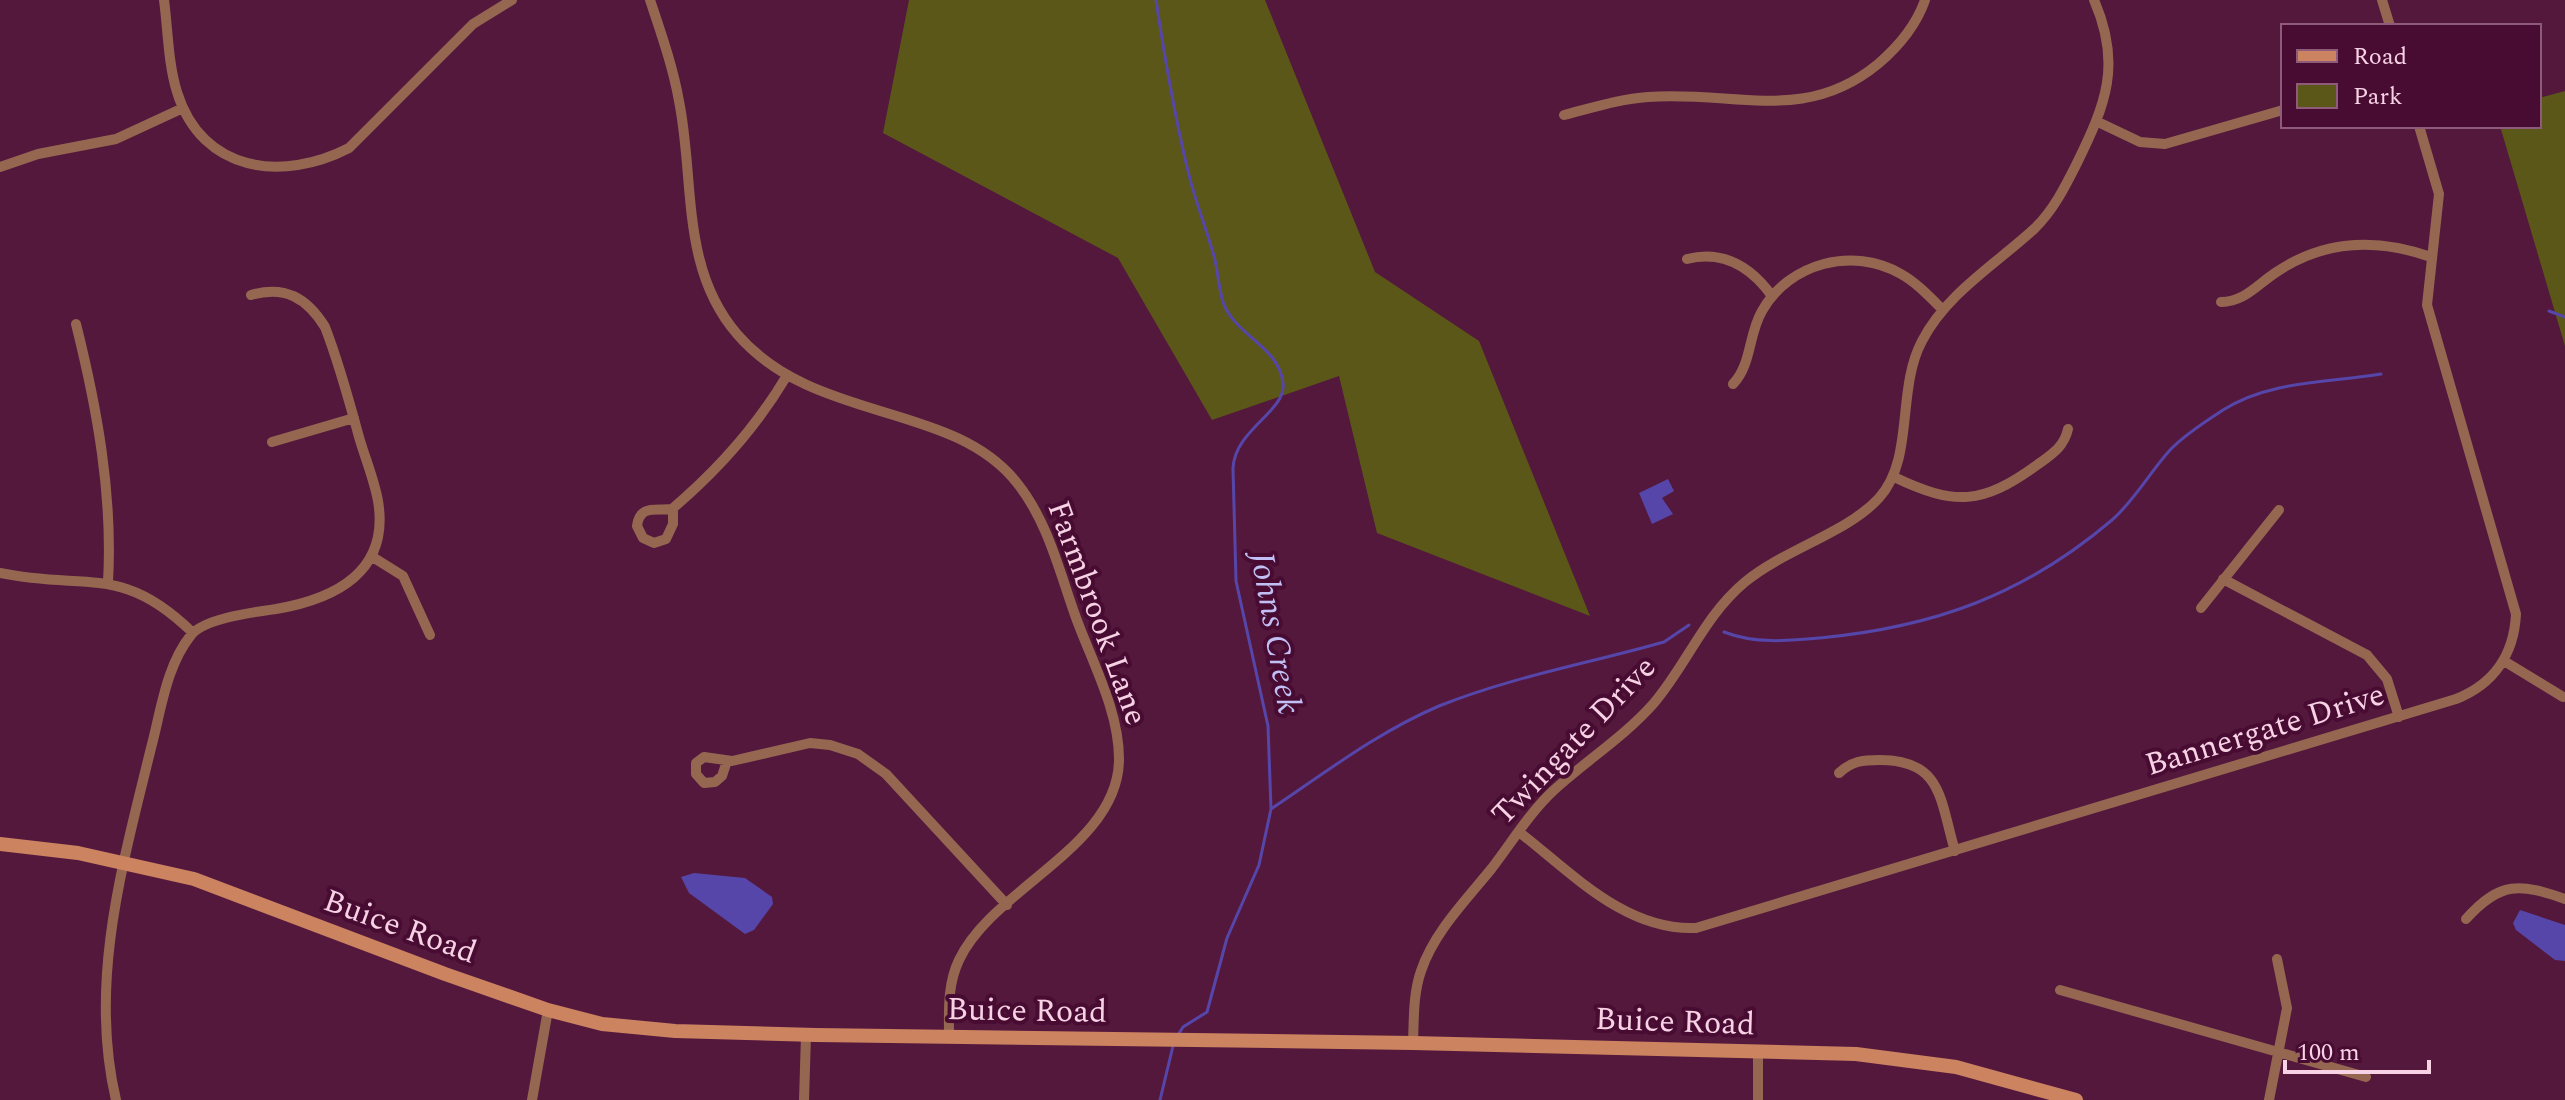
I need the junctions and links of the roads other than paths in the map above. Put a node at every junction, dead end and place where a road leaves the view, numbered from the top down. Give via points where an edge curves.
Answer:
1 (164, 0) edge
2 (512, 0) edge
3 (650, 0) edge
4 (1925, 0) edge
5 (2094, 0) edge
6 (2382, 0) edge
7 (2389, 24) edge
8 (183, 108) junction
9 (2281, 111) edge
10 (1564, 115) dead end
11 (2098, 122) junction
12 (2420, 128) edge
13 (0, 167) edge
14 (2431, 257) junction
15 (1687, 259) dead end
16 (251, 295) dead end
17 (1772, 296) junction
18 (2221, 302) dead end
19 (1943, 310) junction
20 (76, 324) dead end
21 (786, 377) junction
22 (1733, 384) dead end
23 (354, 418) junction
24 (2068, 429) dead end
25 (272, 442) dead end
26 (1894, 477) junction
27 (673, 509) dead end
28 (2279, 510) dead end
29 (371, 556) junction
30 (0, 573) edge
31 (2223, 579) junction
32 (108, 582) junction
33 (2201, 608) dead end
34 (192, 632) junction
35 (430, 635) dead end
36 (2504, 661) junction
37 (2563, 697) edge
38 (2399, 717) junction
39 (727, 761) dead end
40 (1839, 773) dead end
41 (1519, 832) junction
42 (0, 844) edge
43 (1955, 851) junction
44 (123, 861) junction
45 (2565, 899) edge
46 (1007, 905) junction
47 (2466, 919) dead end
48 (2277, 959) dead end
49 (2060, 990) dead end
50 (548, 1010) junction
51 (806, 1035) junction
52 (949, 1038) junction
53 (1413, 1043) junction
54 (1758, 1052) junction
55 (2281, 1053) junction
56 (2366, 1077) dead end
57 (116, 1100) edge
58 (532, 1100) edge
59 (804, 1100) edge
60 (1758, 1100) edge
61 (2076, 1100) edge
62 (2269, 1100) edge

1 - 8 street via 173,80
2 - 8 street via 473,24 349,148 332,156 284,168 237,161 215,149
3 - 21 street, Farmbrook Lane via 679,100 693,233 703,276 735,333
4 - 10 street via 1915,23 1889,54 1844,88 1818,98 1646,97
5 - 11 street via 2109,57
6 - 7 street
8 - 13 street via 116,139
9 - 11 street via 2165,144 2140,142
11 - 19 street via 2047,215
12 - 14 street, Bannergate Drive via 2439,194
14 - 18 street via 2383,245 2334,247 2287,264 2241,298
14 - 36 street, Bannergate Drive via 2427,305 2515,599 2516,630
15 - 17 street via 1712,255 1732,261 1755,275
16 - 23 street via 286,291 317,314
17 - 19 street via 1809,268 1857,260 1900,273
17 - 22 street via 1756,323 1744,371
19 - 26 street via 1910,368
20 - 32 street via 99,422 110,524
21 - 27 street via 737,449
21 - 46 street, Farmbrook Lane via 975,447 1015,480 1042,523 1114,723 1119,765 1096,821
23 - 25 street
23 - 29 street via 378,501
24 - 26 street via 2059,449 2011,484 1986,495 1943,497
26 - 41 street, Twingate Drive via 1858,516 1785,554 1742,585 1710,619 1652,705 1553,792
28 - 31 street
29 - 34 street via 352,580 313,603 230,617
29 - 35 street via 403,576
30 - 32 street
31 - 33 street
31 - 38 street via 2367,655 2387,679
32 - 34 street via 156,599
34 - 44 street via 171,670
36 - 37 street
36 - 38 street, Bannergate Drive via 2470,694
38 - 43 street, Bannergate Drive
39 - 46 street via 801,743 858,754 886,774
40 - 43 street via 1861,760 1901,760 1920,767 1935,785
41 - 43 street, Bannergate Drive via 1624,912 1677,929 1713,924
41 - 53 street, Twingate Drive via 1427,956 1415,991
42 - 44 street, Buice Road
44 - 50 street, Buice Road via 194,879
44 - 57 street via 105,1003
45 - 47 street via 2514,886
46 - 52 street, Farmbrook Lane via 974,936 958,963 950,991
48 - 55 street via 2287,1008
49 - 55 street
50 - 51 street, Buice Road via 644,1029
50 - 58 street
51 - 52 street, Buice Road
51 - 59 street
52 - 53 street, Buice Road
53 - 54 street, Buice Road
54 - 60 street
54 - 61 street, Buice Road via 1903,1059
55 - 56 street
55 - 62 street

